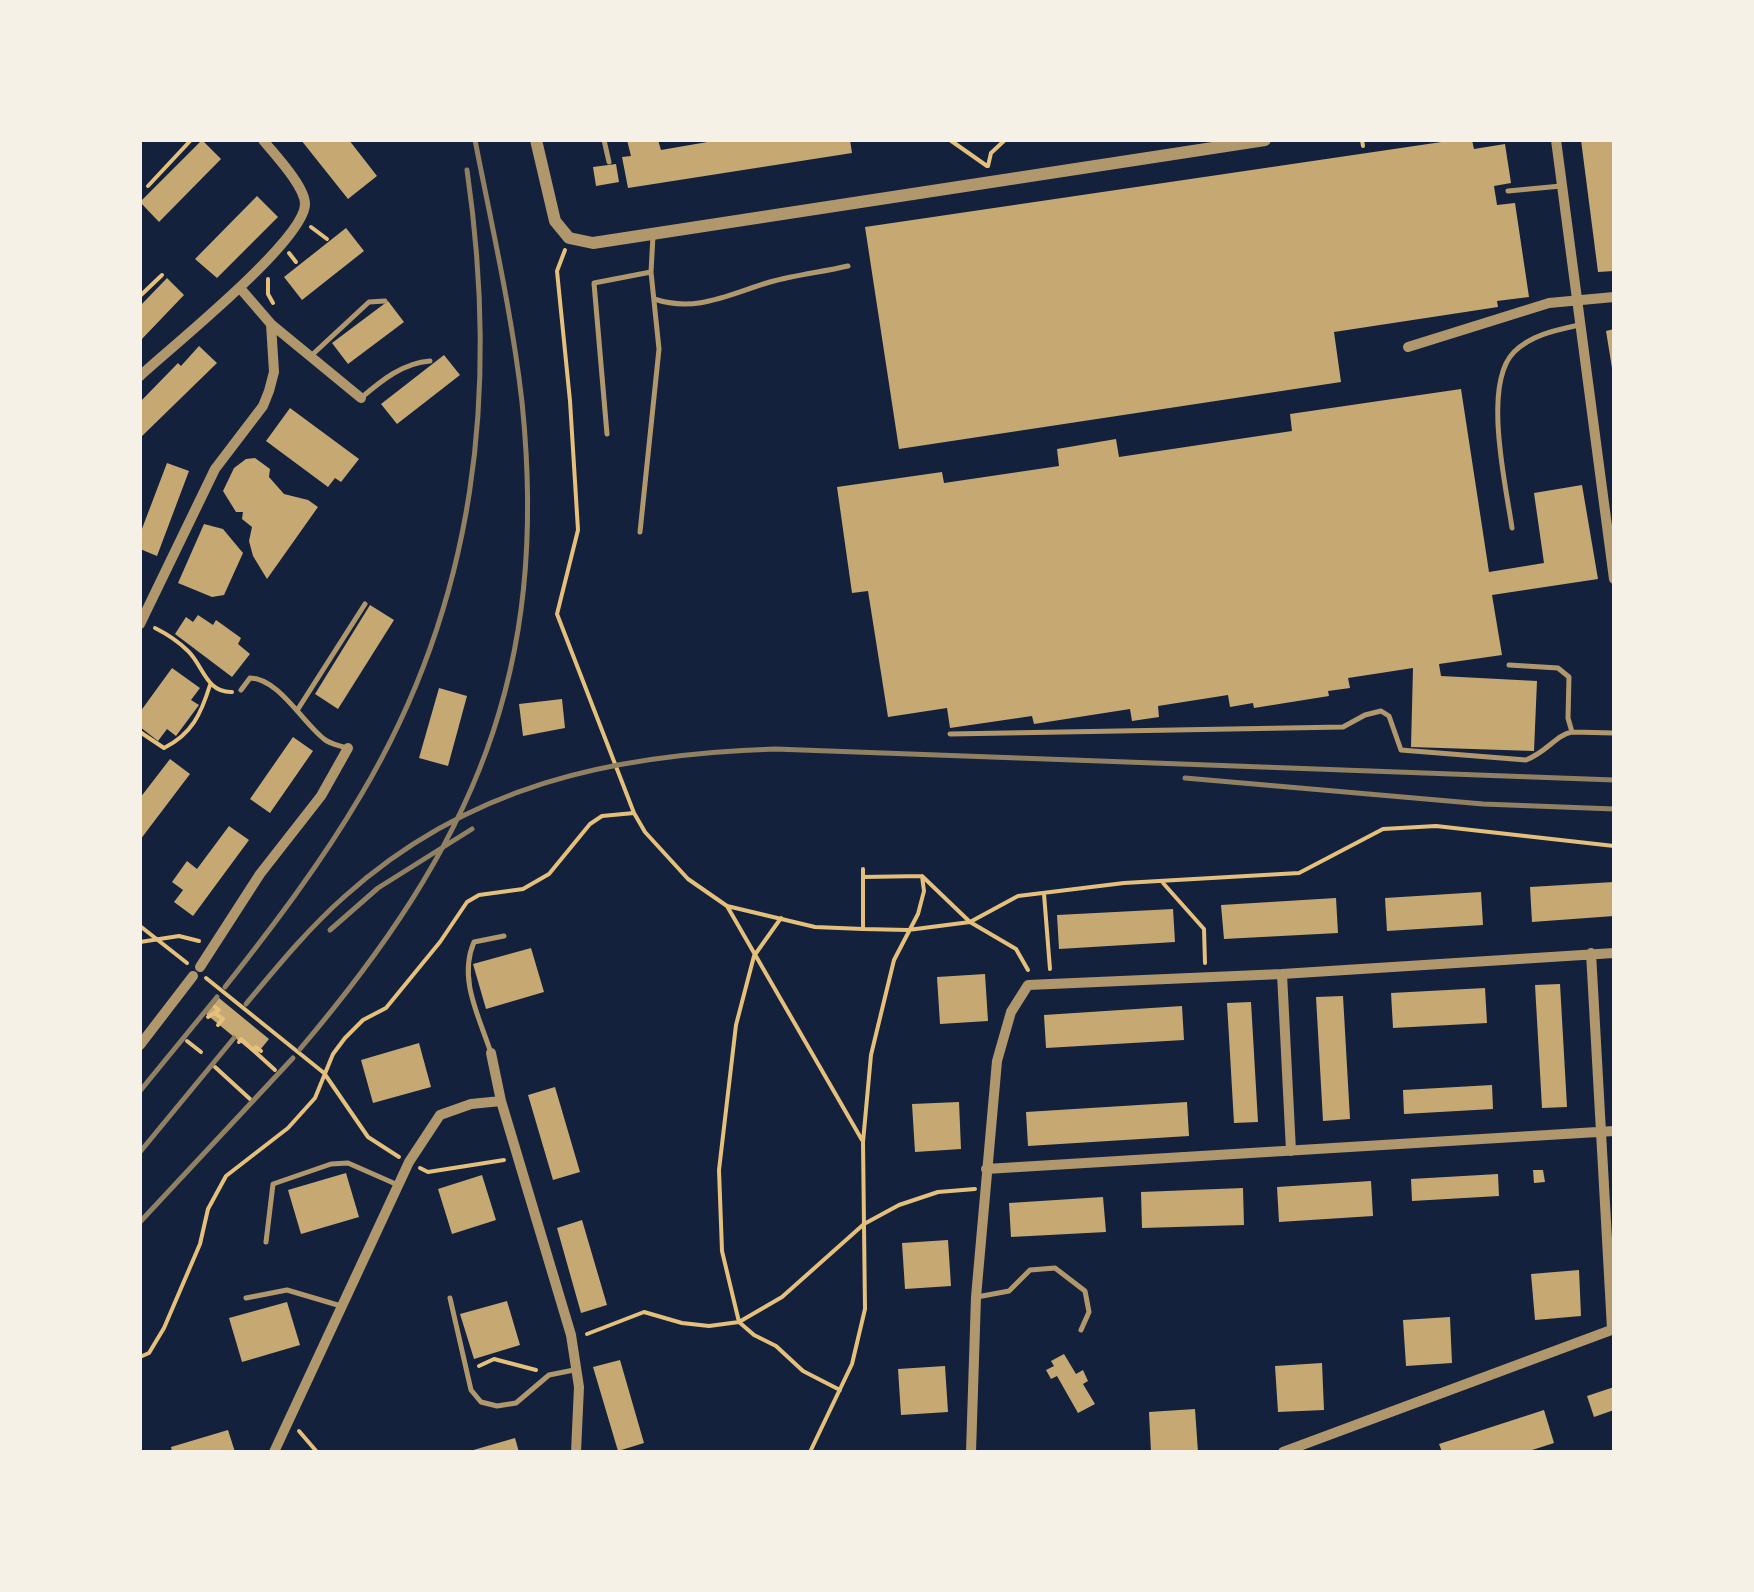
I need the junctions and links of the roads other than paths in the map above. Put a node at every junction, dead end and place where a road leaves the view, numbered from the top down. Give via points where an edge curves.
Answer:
1 (262, 140) edge
2 (536, 140) edge
3 (604, 140) edge
4 (1265, 140) edge
5 (1556, 140) edge
6 (609, 162) dead end
7 (1561, 186) junction
8 (1508, 191) dead end
9 (653, 236) junction
10 (848, 266) dead end
11 (651, 272) junction
12 (240, 288) junction
13 (1614, 297) edge
14 (654, 299) junction
15 (385, 301) dead end
16 (1577, 302) junction
17 (272, 324) junction
18 (1580, 325) junction
19 (1408, 348) dead end
20 (310, 356) junction
21 (430, 361) dead end
22 (140, 376) edge
23 (361, 398) joint
24 (607, 434) dead end
25 (1512, 528) dead end
26 (640, 532) dead end
27 (1614, 579) edge
28 (365, 604) dead end
29 (140, 624) edge
30 (1509, 665) dead end
31 (241, 690) dead end
32 (298, 710) junction
33 (1572, 732) junction
34 (1614, 733) edge
35 (950, 734) dead end
36 (348, 748) joint
37 (504, 936) dead end
38 (1591, 953) junction
39 (1614, 953) edge
40 (1282, 974) junction
41 (140, 1045) edge
42 (490, 1053) joint
43 (497, 1101) junction
44 (1608, 1131) edge
45 (1291, 1152) junction
46 (986, 1169) junction
47 (398, 1186) junction
48 (266, 1242) dead end
49 (976, 1297) junction
50 (246, 1298) dead end
51 (450, 1298) dead end
52 (341, 1306) junction
53 (1613, 1329) edge
54 (1081, 1330) dead end
55 (577, 1369) junction
56 (274, 1452) edge
57 (576, 1452) edge
58 (971, 1452) edge
59 (1283, 1452) edge

1 - 12 street via 305,203 300,224
2 - 9 street via 556,221 569,238 593,244
3 - 6 lane
4 - 9 street
5 - 7 street
7 - 8 lane
7 - 16 street
9 - 11 lane
10 - 14 lane via 725,298 676,306
11 - 14 lane
11 - 24 lane via 594,283
12 - 17 street
12 - 22 street
13 - 16 street
14 - 26 lane via 659,349
15 - 20 lane via 370,302
16 - 18 street
16 - 19 street via 1549,303
17 - 20 street
17 - 29 street via 274,372 263,406 215,469
18 - 25 lane via 1524,344 1506,363 1498,407
18 - 27 street
20 - 23 street
21 - 23 lane via 414,362
28 - 32 lane
30 - 33 lane via 1558,668 1569,676
31 - 32 lane via 256,677
32 - 36 lane via 327,742
33 - 34 lane
33 - 35 lane via 1526,760 1401,750 1388,716 1380,712 1342,728
36 - 41 street via 321,796
37 - 42 lane via 474,942 467,958 466,978
38 - 39 street
38 - 40 street
38 - 44 street
40 - 45 street
40 - 46 street via 1028,985 1011,1012 997,1062
42 - 43 street
43 - 47 street via 440,1115
43 - 55 street
44 - 45 street
44 - 53 street
45 - 46 street
46 - 49 street
47 - 48 lane via 348,1163 274,1184
47 - 52 street
49 - 54 lane via 1009,1292 1030,1270 1055,1268 1085,1291 1089,1312
49 - 58 street
50 - 52 lane via 287,1290
51 - 55 lane via 471,1390 481,1402 516,1403 549,1375
52 - 56 street
53 - 59 street
55 - 57 street

